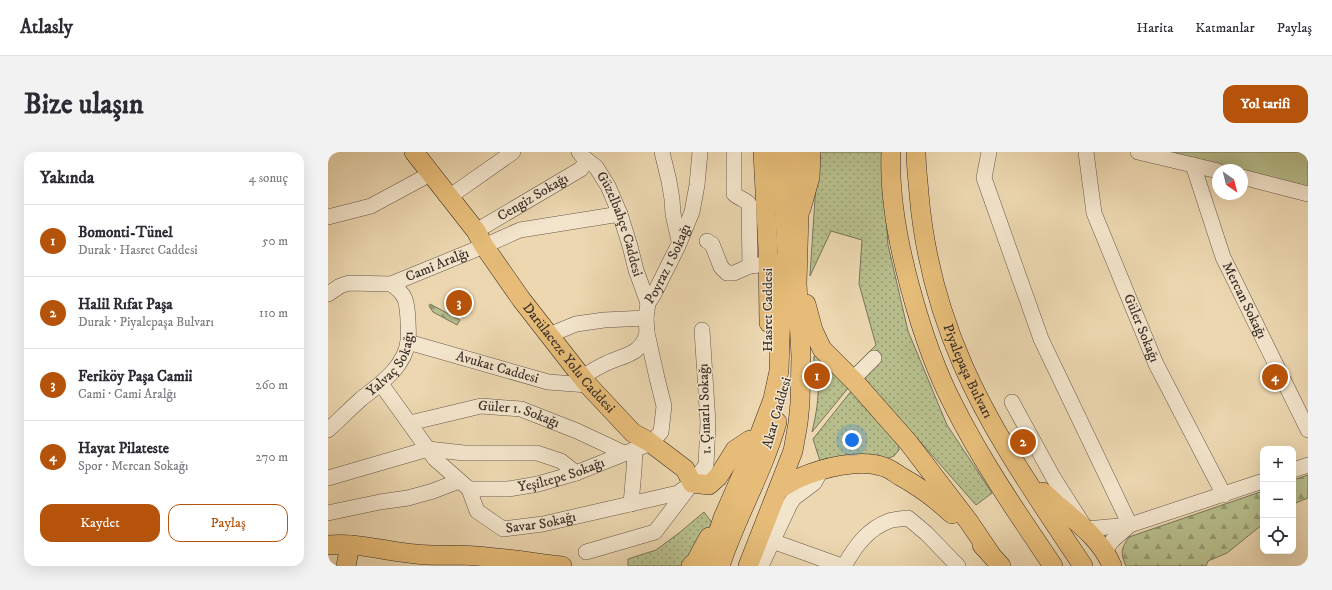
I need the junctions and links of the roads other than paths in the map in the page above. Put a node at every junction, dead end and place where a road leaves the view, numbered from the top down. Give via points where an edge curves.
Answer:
1 (414, 152) edge
2 (513, 152) edge
3 (662, 152) edge
4 (700, 152) edge
5 (734, 152) edge
6 (763, 152) edge
7 (781, 152) edge
8 (796, 152) edge
9 (812, 152) edge
10 (891, 152) edge
11 (989, 152) edge
12 (1086, 152) edge
13 (1138, 152) edge
14 (916, 153) edge
15 (583, 156) edge
16 (1193, 165) junction
17 (1212, 170) edge
18 (432, 173) junction
19 (1248, 179) edge
20 (1308, 194) edge
21 (449, 197) junction
22 (620, 214) junction
23 (799, 214) junction
24 (328, 217) edge
25 (480, 239) junction
26 (679, 241) junction
27 (707, 241) dead end
28 (787, 252) junction
29 (759, 265) junction
30 (391, 284) junction
31 (797, 284) junction
32 (328, 294) edge
33 (647, 311) junction
34 (702, 330) dead end
35 (647, 333) junction
36 (549, 335) junction
37 (408, 342) junction
38 (874, 358) dead end
39 (800, 377) junction
40 (852, 380) junction
41 (585, 381) junction
42 (381, 384) junction
43 (1012, 402) dead end
44 (410, 423) junction
45 (328, 430) edge
46 (1308, 430) edge
47 (750, 440) junction
48 (908, 442) junction
49 (428, 449) junction
50 (636, 449) junction
51 (745, 465) junction
52 (1308, 465) edge
53 (884, 467) junction
54 (1296, 469) edge
55 (821, 471) junction
56 (576, 473) junction
57 (328, 478) edge
58 (1260, 482) edge
59 (692, 483) junction
60 (1030, 484) junction
61 (464, 485) junction
62 (778, 490) junction
63 (1224, 495) junction
64 (630, 504) junction
65 (328, 513) edge
66 (723, 518) junction
67 (1130, 525) junction
68 (1086, 529) junction
69 (772, 541) junction
70 (328, 545) edge
71 (350, 545) junction
72 (586, 552) dead end
73 (1108, 558) edge
74 (996, 559) edge
75 (346, 566) edge
76 (562, 566) edge
77 (691, 566) edge
78 (709, 566) edge
79 (720, 566) edge
80 (735, 566) edge
81 (748, 566) edge
82 (761, 566) edge
83 (843, 566) edge
84 (958, 566) edge
85 (1053, 566) edge
86 (1083, 566) edge

1 - 18 main road, Darülaceze Yolu Caddesi
2 - 21 street
3 - 26 street
4 - 26 street, Poyraz 1 Sokağı via 692,212
5 - 29 street via 734,194 749,204
6 - 29 main road, Hasret Caddesi
7 - 28 main road
8 - 23 main road via 794,190
9 - 23 main road via 810,177
10 - 85 main road, Piyalepaşa Bulvarı via 892,188 900,249 930,354 954,407 975,444
11 - 67 street via 984,178 1041,339
12 - 63 street, Güler Sokağı via 1094,213 1156,364
13 - 16 street
14 - 60 main road, Piyalepaşa Bulvarı via 924,240 942,312 974,389
15 - 22 street, Güzelbahçe Caddesi via 596,167 608,186
15 - 25 street, Cengiz Sokağı via 581,169
16 - 17 street
16 - 46 street, Mercan Sokağı via 1223,258
18 - 21 main road, Darülaceze Yolu Caddesi
18 - 24 street via 371,206
19 - 20 street
21 - 25 main road, Darülaceze Yolu Caddesi
22 - 25 street
22 - 33 street, Güzelbahçe Caddesi
23 - 31 main road
25 - 30 street, Cami Aralğı
25 - 36 main road, Darülaceze Yolu Caddesi
26 - 33 street, Poyraz 1 Sokağı
27 - 29 street via 712,244 721,267 727,273
28 - 51 main road via 779,371 773,399
28 - 79 main road, Akar Caddesi via 791,354 785,392 774,432
29 - 47 main road, Hasret Caddesi via 768,368
30 - 32 street via 349,283
30 - 37 street, Yalvaç Sokağı via 400,290 406,300
31 - 39 main road
31 - 40 main road via 804,291 807,312 822,349
33 - 35 street, Poyraz 1 Sokağı
33 - 36 street via 576,324
34 - 59 street, 1. Çınarlı Sokağı via 708,423 707,455 706,465
35 - 41 street via 636,351 606,364
35 - 50 street, Poyraz 1 Sokağı via 664,406 661,432
36 - 41 main road, Darülaceze Yolu Caddesi
37 - 41 street, Avukat Caddesi via 548,382
37 - 42 street, Yalvaç Sokağı via 395,370
38 - 40 street
39 - 62 main road via 800,403 793,451
39 - 80 main road, Akar Caddesi via 784,433
40 - 48 main road
41 - 50 main road, Darülaceze Yolu Caddesi via 633,433
42 - 44 street, Savar Sokağı
42 - 45 street, Yalvaç Sokağı
43 - 68 street via 1052,477
44 - 49 street, Savar Sokağı
44 - 50 street, Güler 1. Sokağı via 481,406 521,409 577,431
47 - 51 main road, Hasret Caddesi
47 - 59 main road via 735,450 718,477 709,485
48 - 53 main road via 909,451 904,458 895,465
48 - 74 main road
49 - 56 street via 464,453 538,453 561,461
49 - 57 street
49 - 61 street, Savar Sokağı via 435,459
50 - 56 street, Yeşiltepe Sokağı
50 - 59 main road, Darülaceze Yolu Caddesi via 685,468
50 - 64 street
51 - 66 main road
52 - 54 street
53 - 55 main road via 852,464
53 - 74 main road via 930,494
55 - 62 main road via 799,478
55 - 69 street via 814,483 794,498
56 - 61 street, Yeşiltepe Sokağı via 538,484 508,489
58 - 63 street
59 - 64 street, Savar Sokağı via 678,493
59 - 72 street, 1. Çınarlı Sokağı via 655,532
60 - 68 main road via 1042,491
60 - 86 main road, Piyalepaşa Bulvarı
61 - 64 street, Savar Sokağı via 477,511 503,529 543,524
61 - 65 street
62 - 81 main road
63 - 67 street
66 - 77 main road
66 - 78 main road
67 - 68 street
67 - 73 street via 1114,540
68 - 73 main road
69 - 82 street
69 - 83 street
70 - 71 main road
71 - 75 main road
71 - 76 main road via 435,556 480,556
83 - 84 street via 869,532 889,521 908,518

